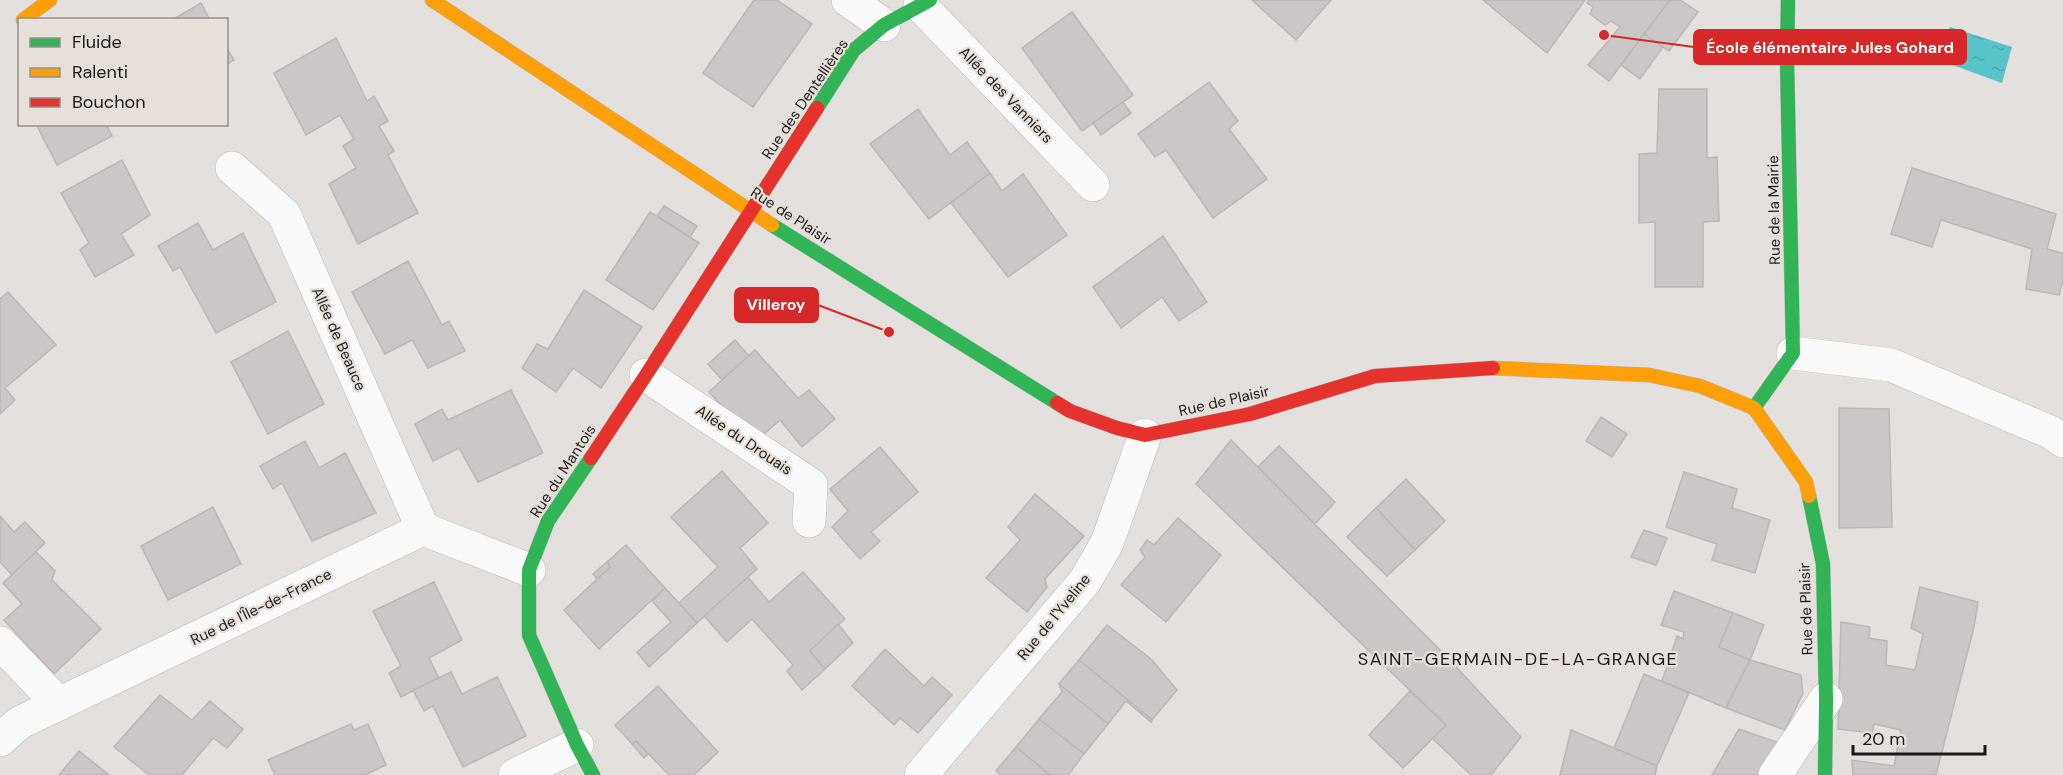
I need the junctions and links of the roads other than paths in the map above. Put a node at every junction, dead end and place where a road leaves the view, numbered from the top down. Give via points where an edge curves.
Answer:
1 (50, 0) edge
2 (432, 0) edge
3 (848, 0) edge
4 (1788, 0) edge
5 (925, 3) edge
6 (24, 18) edge
7 (884, 25) junction
8 (232, 168) dead end
9 (1093, 185) dead end
10 (752, 211) junction
11 (1793, 352) junction
12 (646, 375) junction
13 (1755, 408) junction
14 (1145, 435) junction
15 (2063, 441) edge
16 (809, 521) dead end
17 (423, 529) junction
18 (529, 570) junction
19 (0, 643) edge
20 (1826, 699) junction
21 (59, 704) junction
22 (0, 741) edge
23 (577, 745) junction
24 (515, 775) edge
25 (593, 775) edge
26 (921, 775) edge
27 (1775, 775) edge
28 (1825, 775) edge

1 - 6 street
2 - 10 street, Rue de Plaisir
3 - 7 street
4 - 11 street, Rue de la Mairie
5 - 7 street, Rue des Dentellières
5 - 9 street, Allée des Vanniers
7 - 10 street, Rue des Dentellières via 854,50
8 - 17 street, Allée de Beauce via 284,214
10 - 12 street, Rue du Mantois
10 - 14 street, Rue de Plaisir via 1070,411
11 - 13 street
11 - 15 street via 1891,365
12 - 16 street, Allée du Drouais via 812,485
12 - 18 street, Rue du Mantois via 548,521
13 - 14 street, Rue de Plaisir via 1700,386 1649,375 1494,368 1375,376 1250,414
13 - 20 street, Rue de Plaisir via 1806,482 1823,564
14 - 26 street, Rue de l'Yveline via 1107,543 1085,581
17 - 18 street
17 - 21 street, Rue de l'Île-de-France
18 - 23 street, Rue du Mantois via 528,635
19 - 21 street
20 - 27 street
20 - 28 street, Rue de Plaisir
21 - 22 street, Rue de l'Île-de-France via 19,723
23 - 24 street
23 - 25 street, Rue du Mantois

